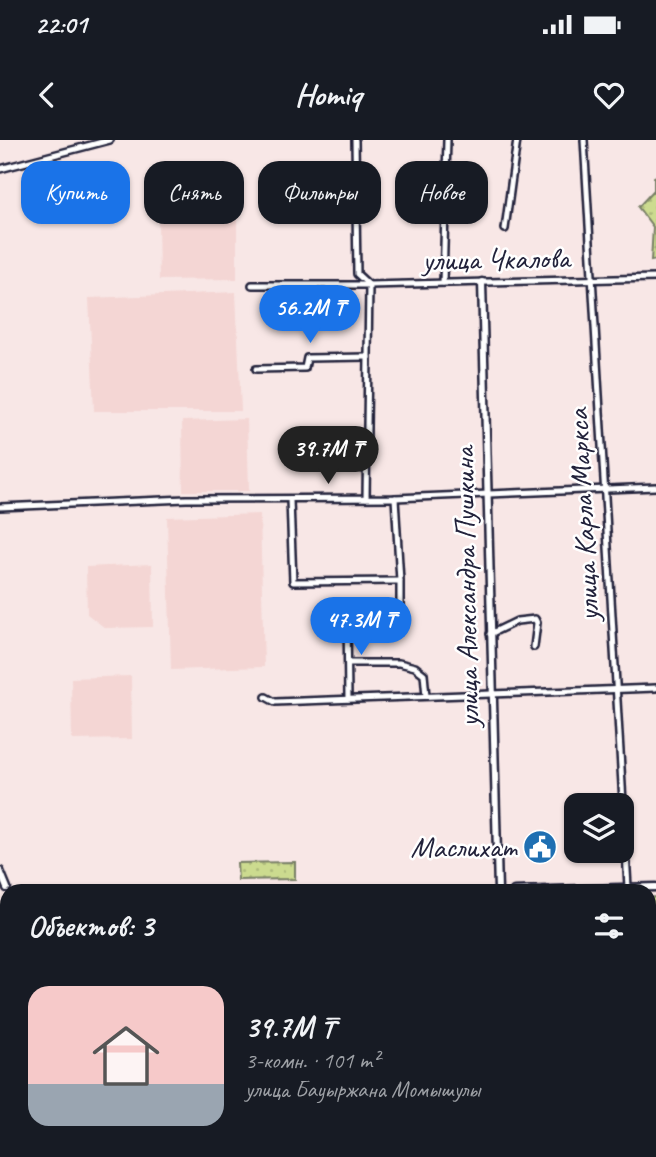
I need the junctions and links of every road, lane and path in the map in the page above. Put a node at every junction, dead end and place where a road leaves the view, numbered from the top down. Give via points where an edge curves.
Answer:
1 (110, 140) edge
2 (355, 140) edge
3 (447, 140) edge
4 (517, 140) edge
5 (584, 140) edge
6 (0, 169) edge
7 (505, 229) dead end
8 (656, 278) edge
9 (594, 280) junction
10 (482, 282) junction
11 (443, 284) junction
12 (253, 285) dead end
13 (369, 285) junction
14 (368, 357) junction
15 (256, 369) dead end
16 (656, 487) edge
17 (603, 488) junction
18 (488, 494) junction
19 (366, 498) junction
20 (395, 498) junction
21 (290, 500) junction
22 (0, 506) edge
23 (400, 582) junction
24 (491, 634) junction
25 (534, 647) dead end
26 (348, 663) junction
27 (656, 688) edge
28 (617, 689) junction
29 (491, 694) junction
30 (266, 696) dead end
31 (426, 696) junction
32 (348, 699) junction
33 (498, 884) edge
34 (628, 884) edge

1 - 6 street
2 - 13 street via 357,274
3 - 11 street
4 - 7 street
5 - 9 street, улица Карла Маркса
8 - 9 street, улица Чкалова
9 - 10 street, улица Чкалова
9 - 17 street, улица Карла Маркса
10 - 11 street, улица Чкалова
10 - 18 street, улица Александра Пушкина
11 - 13 street, улица Чкалова
12 - 13 street, улица Чкалова
13 - 14 street
14 - 15 street via 307,358 306,368
14 - 19 street
16 - 17 street
17 - 18 street
17 - 28 street, улица Карла Маркса
18 - 20 street
18 - 24 street, улица Александра Пушкина
19 - 20 street
19 - 21 street
20 - 23 street
21 - 22 street
21 - 23 street via 293,582
23 - 26 street via 397,619 347,618
24 - 25 street via 517,621 535,619
24 - 29 street, улица Александра Пушкина
26 - 31 street via 415,667 424,674
26 - 32 street
27 - 28 street
28 - 29 street
28 - 34 street, улица Карла Маркса
29 - 31 street
29 - 33 street, улица Александра Пушкина
30 - 32 street via 275,702
31 - 32 street

